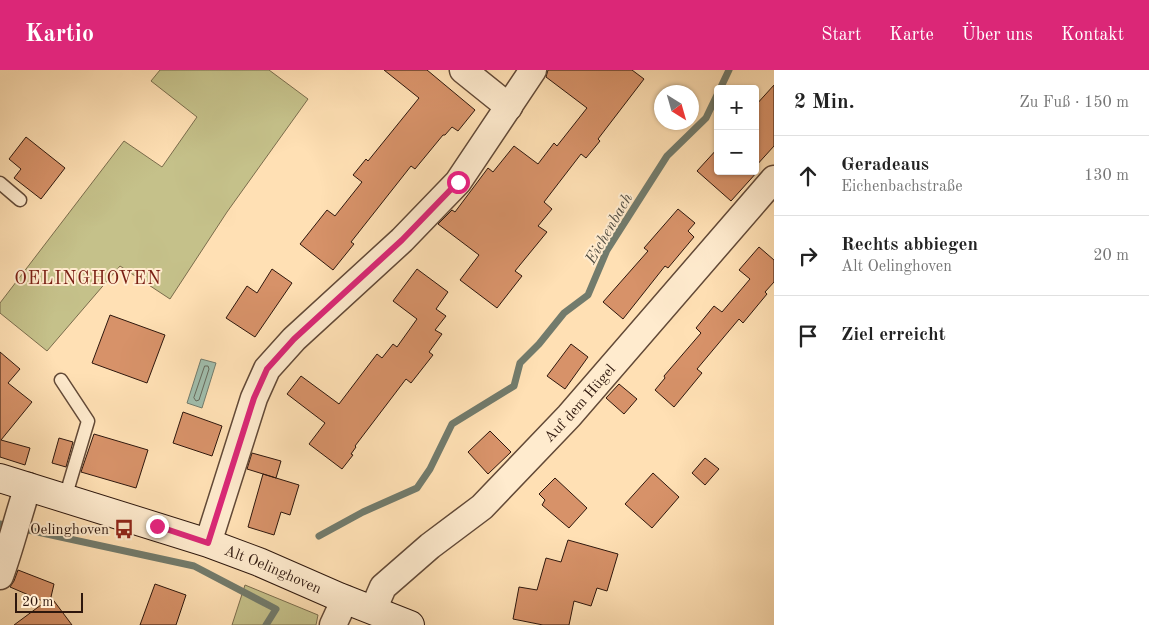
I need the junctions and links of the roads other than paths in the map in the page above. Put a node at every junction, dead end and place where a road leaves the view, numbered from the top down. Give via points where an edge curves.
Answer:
1 (463, 70) edge
2 (533, 70) edge
3 (509, 107) junction
4 (774, 179) edge
5 (0, 183) edge
6 (20, 200) dead end
7 (61, 380) dead end
8 (0, 478) edge
9 (24, 498) junction
10 (65, 498) junction
11 (208, 543) junction
12 (0, 576) edge
13 (345, 599) junction
14 (373, 610) junction
15 (333, 625) edge
16 (410, 625) edge

1 - 3 street
2 - 3 street
3 - 11 street via 458,182 402,240 294,339 267,369 254,398
4 - 14 street, Auf dem Hügel via 569,416 482,507 383,587
5 - 6 lane
7 - 10 lane via 88,421
8 - 9 main road, Alt Oelinghoven
9 - 10 main road, Alt Oelinghoven
9 - 12 street
10 - 11 main road, Alt Oelinghoven
11 - 13 main road, Alt Oelinghoven
13 - 14 main road, Alt Oelinghoven
13 - 15 street
14 - 16 main road, Alt Oelinghoven

